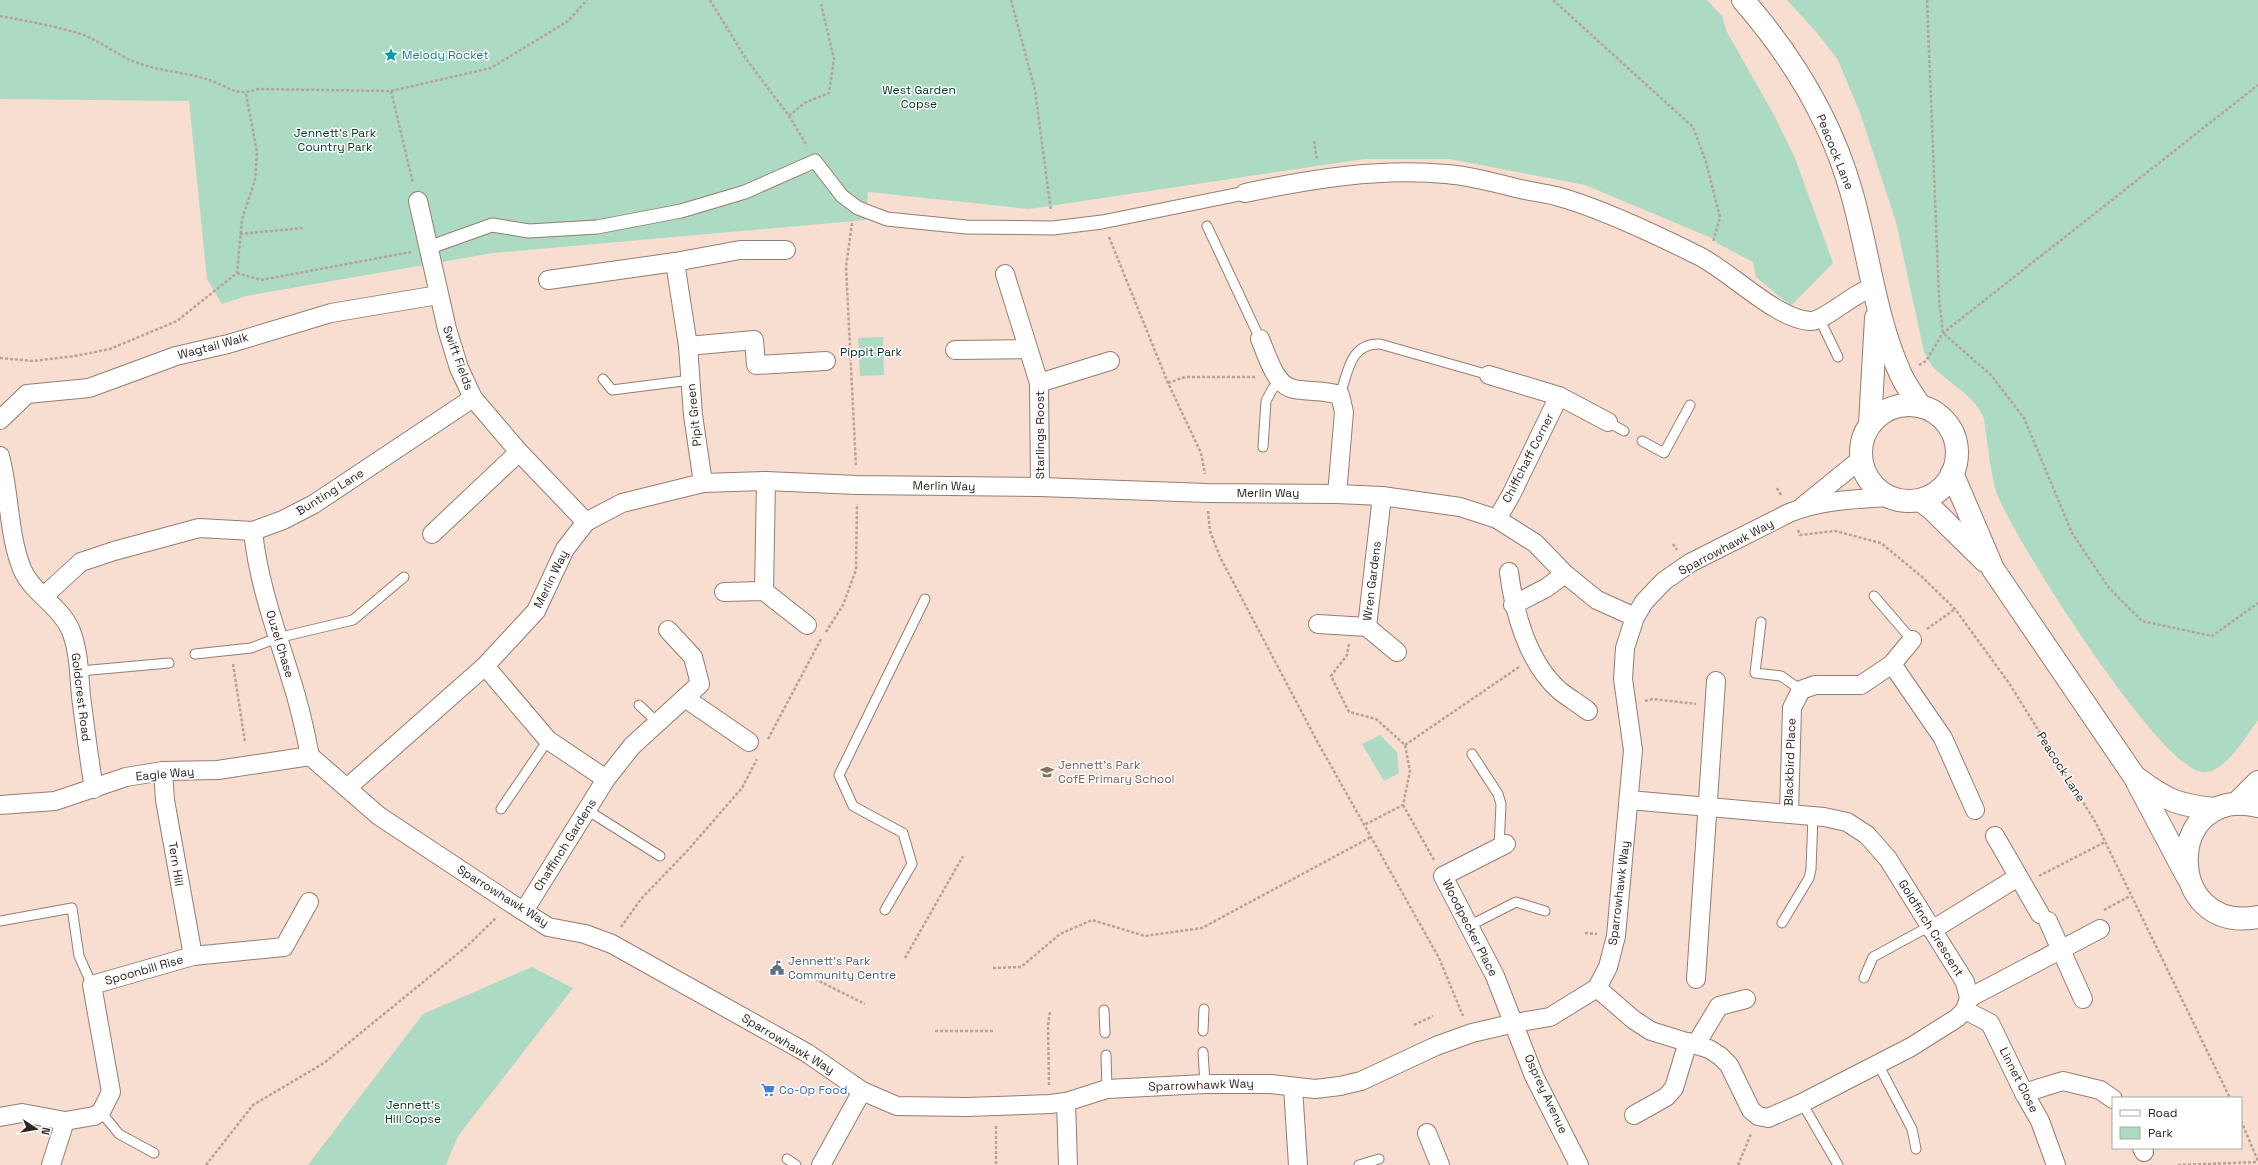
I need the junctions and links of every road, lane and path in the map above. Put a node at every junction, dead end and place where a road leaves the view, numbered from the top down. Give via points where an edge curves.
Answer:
1 (587, 0) edge
2 (710, 0) edge
3 (1011, 0) edge
4 (1553, 0) edge
5 (1743, 0) edge
6 (1927, 0) edge
7 (821, 4) dead end
8 (0, 16) edge
9 (2258, 85) edge
10 (392, 91) junction
11 (246, 94) junction
12 (789, 116) junction
13 (1314, 141) dead end
14 (1315, 147) dead end
15 (815, 161) junction
16 (1245, 192) joint
17 (418, 201) joint
18 (858, 208) junction
19 (1102, 222) junction
20 (1207, 226) dead end
21 (303, 228) dead end
22 (1053, 228) junction
23 (240, 234) junction
24 (436, 245) dead end
25 (786, 250) dead end
26 (414, 252) dead end
27 (1706, 260) junction
28 (675, 262) junction
29 (237, 273) junction
30 (1004, 274) dead end
31 (548, 280) dead end
32 (1875, 294) junction
33 (438, 296) junction
34 (1820, 320) junction
35 (1943, 333) junction
36 (1260, 339) joint
37 (688, 346) junction
38 (1028, 349) junction
39 (955, 350) dead end
40 (1838, 357) dead end
41 (0, 358) edge
42 (826, 361) dead end
43 (1110, 361) dead end
44 (1916, 366) dead end
45 (1489, 375) joint
46 (603, 379) dead end
47 (690, 380) junction
48 (1280, 380) junction
49 (1039, 383) junction
50 (1168, 383) junction
51 (1340, 396) junction
52 (1559, 396) junction
53 (473, 398) junction
54 (1690, 405) dead end
55 (1920, 406) junction
56 (0, 420) edge
57 (1608, 422) joint
58 (1870, 424) junction
59 (1624, 431) dead end
60 (1642, 441) dead end
61 (1263, 447) dead end
62 (518, 452) junction
63 (0, 456) edge
64 (1861, 459) junction
65 (856, 460) dead end
66 (1952, 473) junction
67 (1205, 475) dead end
68 (766, 481) junction
69 (703, 483) junction
70 (1040, 487) junction
71 (1337, 494) junction
72 (1382, 496) junction
73 (1890, 498) junction
74 (1920, 500) junction
75 (1800, 509) junction
76 (1208, 512) dead end
77 (1497, 519) junction
78 (586, 522) junction
79 (253, 531) junction
80 (432, 534) dead end
81 (1800, 535) dead end
82 (1993, 569) junction
83 (1509, 572) dead end
84 (1565, 574) junction
85 (404, 577) dead end
86 (764, 591) junction
87 (724, 592) dead end
88 (44, 596) junction
89 (1874, 596) dead end
90 (925, 599) dead end
91 (2258, 603) edge
92 (1513, 605) junction
93 (1955, 609) junction
94 (1635, 617) junction
95 (1761, 622) dead end
96 (1318, 624) dead end
97 (807, 625) dead end
98 (1359, 627) junction
99 (668, 630) dead end
100 (277, 638) junction
101 (1912, 640) junction
102 (231, 650) junction
103 (1397, 652) dead end
104 (195, 654) dead end
105 (1533, 657) junction
106 (169, 663) dead end
107 (1892, 664) junction
108 (485, 666) junction
109 (80, 671) junction
110 (1716, 681) dead end
111 (1801, 690) junction
112 (685, 698) junction
113 (1652, 699) dead end
114 (640, 705) dead end
115 (1714, 706) junction
116 (1588, 711) dead end
117 (658, 723) junction
118 (548, 740) junction
119 (245, 742) dead end
120 (749, 742) dead end
121 (1405, 745) junction
122 (1472, 754) dead end
123 (310, 756) junction
124 (163, 772) junction
125 (2134, 776) junction
126 (606, 779) junction
127 (2258, 782) edge
128 (346, 788) junction
129 (94, 790) junction
130 (1629, 800) junction
131 (0, 805) edge
132 (1403, 805) junction
133 (2258, 806) edge
134 (1707, 807) junction
135 (2226, 807) junction
136 (501, 809) dead end
137 (587, 810) junction
138 (1975, 810) dead end
139 (1788, 814) junction
140 (1813, 816) junction
141 (1364, 825) junction
142 (1994, 836) dead end
143 (1371, 837) junction
144 (2105, 842) junction
145 (1502, 846) joint
146 (660, 856) dead end
147 (962, 856) dead end
148 (1443, 876) junction
149 (2187, 876) junction
150 (2021, 881) junction
151 (309, 902) dead end
152 (884, 910) dead end
153 (524, 911) junction
154 (1545, 911) dead end
155 (499, 916) dead end
156 (0, 921) edge
157 (2255, 922) edge
158 (1782, 923) dead end
159 (1469, 926) junction
160 (1931, 928) junction
161 (2100, 929) dead end
162 (2062, 951) junction
163 (193, 956) junction
164 (905, 958) dead end
165 (993, 968) dead end
166 (1864, 978) dead end
167 (815, 979) dead end
168 (1696, 979) dead end
169 (92, 985) junction
170 (1596, 988) junction
171 (1746, 999) dead end
172 (2083, 999) dead end
173 (865, 1004) dead end
174 (1967, 1004) junction
175 (1458, 1006) dead end
176 (1204, 1009) dead end
177 (1104, 1010) dead end
178 (1050, 1012) dead end
179 (1433, 1016) dead end
180 (1515, 1022) junction
181 (1414, 1025) dead end
182 (935, 1031) dead end
183 (994, 1031) dead end
184 (1204, 1031) dead end
185 (1105, 1033) dead end
186 (1692, 1043) junction
187 (1203, 1052) dead end
188 (1106, 1055) dead end
189 (1878, 1064) junction
190 (1205, 1084) junction
191 (1293, 1087) junction
192 (1107, 1089) junction
193 (862, 1091) junction
194 (2024, 1093) junction
195 (2230, 1097) edge
196 (2112, 1098) edge
197 (1058, 1103) junction
198 (1802, 1103) junction
199 (101, 1112) junction
200 (1634, 1115) dead end
201 (1758, 1116) junction
202 (0, 1117) edge
203 (996, 1120) dead end
204 (65, 1121) junction
205 (2242, 1123) edge
206 (1427, 1133) dead end
207 (1916, 1150) dead end
208 (154, 1153) dead end
209 (787, 1159) dead end
210 (1379, 1159) dead end
211 (2258, 1161) edge
212 (51, 1165) edge
213 (206, 1165) edge
214 (796, 1165) edge
215 (821, 1165) edge
216 (996, 1165) edge
217 (1068, 1165) edge
218 (1298, 1165) edge
219 (1359, 1165) edge
220 (1440, 1165) edge
221 (1580, 1165) edge
222 (1738, 1165) edge
223 (1838, 1165) edge
224 (2056, 1165) edge
225 (2178, 1165) edge

1 - 10 path via 568,21 491,68
2 - 12 path via 746,59
3 - 22 path via 1035,90
4 - 27 path via 1693,127 1706,162 1720,217
5 - 32 street, Peacock Lane via 1777,42 1826,123 1852,193
6 - 35 path via 1939,299
7 - 12 path via 834,59 829,93 804,103
8 - 11 path via 81,34 136,62 162,71 212,81
9 - 35 path
10 - 11 path via 258,89
10 - 17 path
11 - 23 path via 257,152 255,180 242,219
12 - 15 path
13 - 14 path
15 - 18 street via 842,196
15 - 24 street via 745,192 682,211 597,227 530,231 492,225
16 - 19 street
16 - 27 street via 1319,178 1367,174 1414,172 1472,178 1556,196 1591,208
17 - 33 street, Swift Fields
18 - 22 street via 888,219 934,224
18 - 65 path via 854,213 846,266
19 - 22 street
19 - 50 path
20 - 36 lane
21 - 23 path
23 - 29 path
25 - 28 street via 740,250
26 - 29 path via 261,280
27 - 34 street via 1794,317 1811,321
28 - 31 street
28 - 37 street, Pipit Green
29 - 41 path via 177,321 110,350 33,361
30 - 38 street, Starlings Roost
32 - 34 street via 1862,290
32 - 55 street, Peacock Lane via 1884,331 1901,376
32 - 58 street, Peacock Lane
33 - 53 street, Swift Fields via 459,368
33 - 56 street, Wagtail Walk via 331,313 228,344 176,356 89,388 27,394
34 - 40 lane
35 - 44 path via 1926,361
35 - 91 path via 1991,375 2024,418 2072,533 2109,588 2142,621 2212,636
36 - 48 street
37 - 42 street via 754,340 756,365
37 - 47 street, Pipit Green
38 - 39 street
38 - 49 street, Starlings Roost
43 - 49 street, Starlings Roost
45 - 51 lane via 1380,344 1371,344 1359,349 1355,354
45 - 52 street
46 - 47 lane via 612,390
47 - 69 street, Pipit Green
48 - 50 path via 1185,377
48 - 51 street via 1292,389 1323,390
48 - 61 lane via 1272,388 1266,401
49 - 70 street, Starlings Roost
50 - 67 path via 1201,453
51 - 71 street via 1344,412
52 - 57 street
52 - 77 street, Chiffchaff Corner
53 - 62 street, Swift Fields
53 - 79 street, Bunting Lane via 314,504 283,520
54 - 60 lane via 1664,453
55 - 58 street via 1906,404 1893,407 1880,414
55 - 66 street via 1933,411 1944,420 1952,432 1956,445
57 - 59 lane
58 - 64 street via 1861,446
62 - 78 street, Swift Fields
62 - 80 street
63 - 88 street, Goldcrest Road via 8,491 15,547 22,570 30,583
64 - 73 street via 1870,482
64 - 75 street, Sparrowhawk Way
66 - 74 street via 1939,490
66 - 82 street
68 - 69 street, Merlin Way
68 - 70 street, Merlin Way via 856,485
68 - 86 street
69 - 78 street, Merlin Way via 622,503
70 - 71 street, Merlin Way via 1207,493
71 - 72 street, Merlin Way
72 - 77 street, Merlin Way via 1460,507
72 - 98 street, Wren Gardens
73 - 74 street
73 - 75 street, Sparrowhawk Way via 1847,500
74 - 82 street
75 - 94 street, Sparrowhawk Way via 1690,563 1664,581 1644,602
76 - 141 path via 1210,531 1220,557 1316,741
77 - 84 street, Merlin Way via 1535,543
78 - 108 street, Merlin Way via 565,549 536,611
79 - 88 street, Bunting Lane via 199,528 114,551 81,562
79 - 100 street, Ouzel Chase via 256,555
81 - 93 path, Peacock Lane via 1835,531 1881,543
82 - 125 street
83 - 92 street
84 - 92 street via 1546,588
84 - 94 street, Merlin Way via 1598,600
85 - 100 lane via 353,620
86 - 87 street
86 - 97 street
88 - 109 street, Goldcrest Road via 70,630
89 - 101 lane
90 - 152 lane via 840,775 853,806 903,833 912,864
92 - 105 street
93 - 101 path
93 - 144 path, Peacock Lane via 2009,683 2096,823
94 - 130 street, Sparrowhawk Way via 1625,648 1623,679 1633,750
95 - 111 lane via 1755,673 1782,676
96 - 98 street
98 - 103 street, Wren Gardens
98 - 121 path via 1347,655 1331,676 1349,712 1376,719
99 - 112 street, Chaffinch Gardens via 693,657 700,684
100 - 102 lane via 251,648
100 - 123 street, Ouzel Chase via 292,679
101 - 107 street
102 - 104 lane
102 - 119 path
105 - 116 street via 1560,690
105 - 121 path
106 - 109 lane
107 - 111 street via 1861,685 1815,685
107 - 138 street via 1943,738
108 - 118 street
108 - 128 street, Merlin Way
109 - 129 street, Goldcrest Road
110 - 115 street
111 - 139 street, Blackbird Place via 1792,708
112 - 117 street, Chaffinch Gardens
112 - 120 street
113 - 115 path
114 - 117 lane
115 - 134 street
117 - 126 street, Chaffinch Gardens via 632,746
118 - 126 street
118 - 136 lane
121 - 132 path via 1410,771
122 - 145 lane via 1498,794 1501,804
123 - 124 street, Eagle Way via 218,770
123 - 128 street, Sparrowhawk Way
124 - 129 street, Eagle Way via 126,777
124 - 163 street, Tern Hill via 165,800
125 - 135 street via 2174,803
125 - 149 street
126 - 137 street, Chaffinch Gardens
127 - 135 street
128 - 153 street, Sparrowhawk Way via 379,816
129 - 131 street, Eagle Way via 55,801
130 - 134 street, Goldfinch Crescent
130 - 170 street, Sparrowhawk Way via 1616,936 1608,967
132 - 141 path
132 - 148 path
133 - 135 street
134 - 139 street, Goldfinch Crescent
134 - 168 street
135 - 149 street via 2205,816 2197,825 2188,843 2185,864
137 - 146 lane
137 - 153 street, Chaffinch Gardens
139 - 140 street, Goldfinch Crescent
140 - 158 lane via 1809,878
140 - 160 street, Goldfinch Crescent via 1847,822 1867,835 1888,860
141 - 143 path
142 - 150 street
143 - 165 path via 1202,928 1145,936 1092,920 1060,934 1021,967
143 - 175 path via 1439,958
144 - 150 path
144 - 195 path, Peacock Lane
145 - 148 street, Woodpecker Place
147 - 164 path
148 - 159 street, Woodpecker Place
149 - 157 street via 2198,897 2212,909
150 - 160 street
150 - 162 street
151 - 163 street, Spoonbill Rise via 284,947
153 - 193 street, Sparrowhawk Way via 548,927 585,934 612,944 808,1053
154 - 159 lane via 1516,902
155 - 213 path via 466,947 324,1063 253,1105
156 - 169 lane via 72,908 79,956
159 - 180 street, Woodpecker Place
160 - 166 lane via 1873,957
160 - 174 street, Goldfinch Crescent via 1965,982
161 - 162 street
162 - 172 street
162 - 174 street
163 - 169 street, Spoonbill Rise
167 - 173 path
169 - 199 street, Spoonbill Rise via 111,1092
170 - 180 street, Sparrowhawk Way via 1550,1017
170 - 186 street via 1651,1031
171 - 186 street via 1719,1006
174 - 189 street via 1957,1018
174 - 194 street, Linnet Close via 1990,1023
176 - 184 lane
177 - 185 lane
178 - 197 path via 1048,1025
179 - 181 path
180 - 191 street, Sparrowhawk Way via 1436,1046 1361,1081 1315,1089
180 - 221 street, Osprey Avenue via 1534,1076
182 - 183 path
186 - 200 street via 1674,1088 1666,1097
186 - 201 street via 1709,1049 1729,1064 1751,1110
187 - 190 lane
188 - 192 lane
189 - 198 street
189 - 207 lane via 1912,1129
190 - 191 street, Sparrowhawk Way via 1271,1084
190 - 192 street, Sparrowhawk Way
191 - 218 street
192 - 197 street, Sparrowhawk Way
193 - 197 street, Sparrowhawk Way via 897,1106 967,1107
193 - 215 street
194 - 196 street via 2063,1081 2100,1090
194 - 224 street, Linnet Close via 2040,1120
197 - 217 street
198 - 201 street via 1768,1118
198 - 223 lane
199 - 204 street via 94,1116
199 - 208 lane via 119,1134
201 - 222 path
202 - 204 street via 22,1113
203 - 216 path
204 - 212 street
205 - 211 path
206 - 220 street
209 - 214 lane
210 - 219 lane
211 - 225 path

